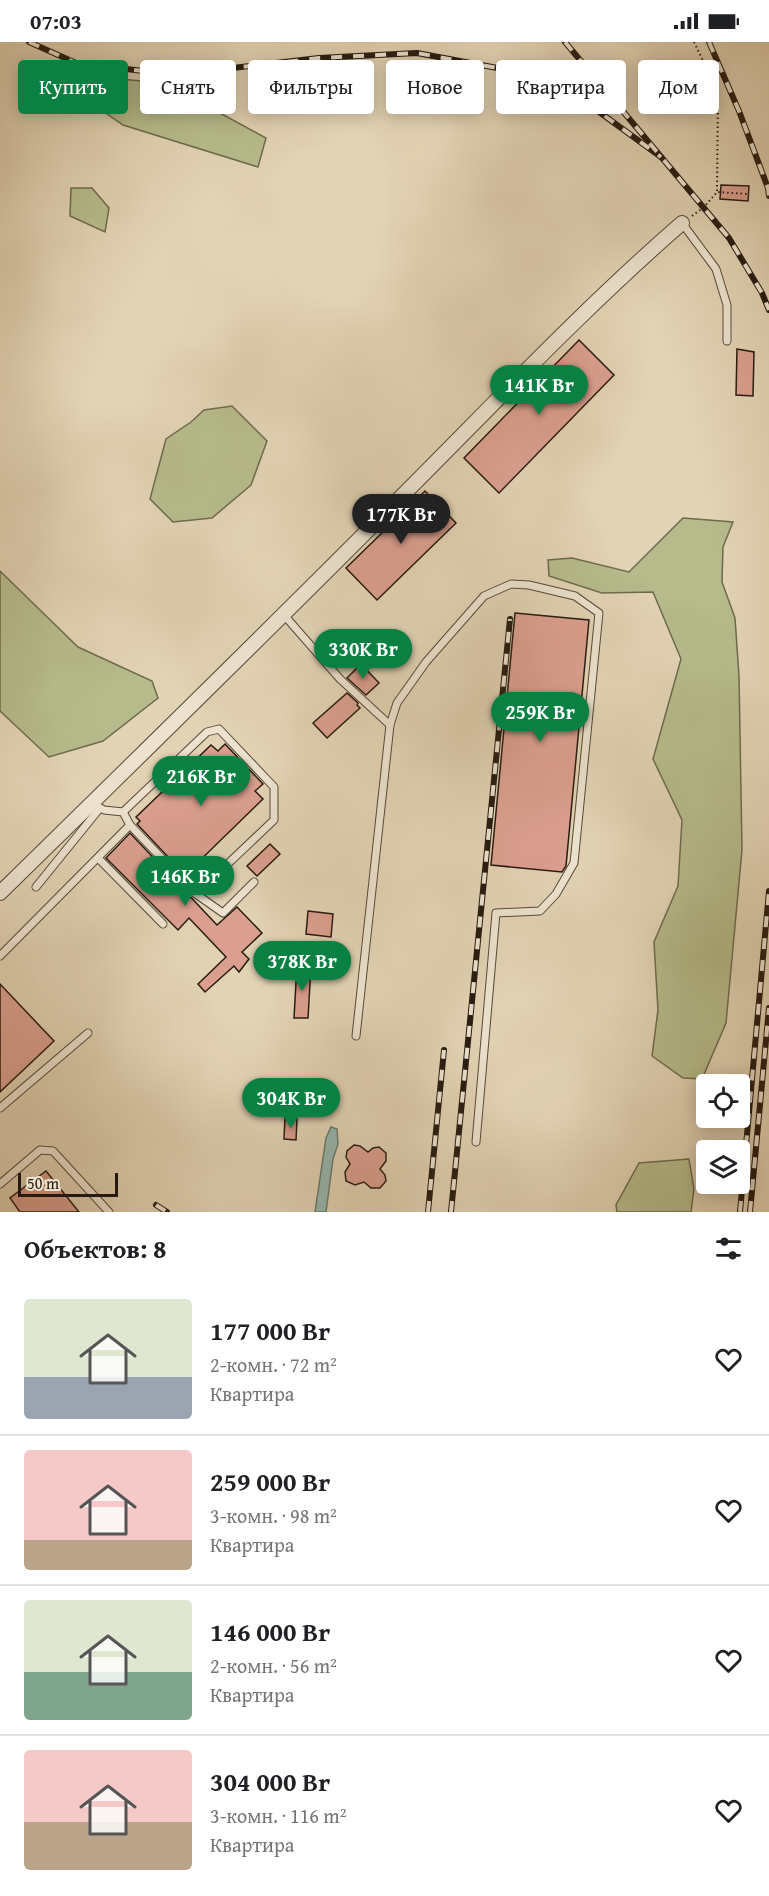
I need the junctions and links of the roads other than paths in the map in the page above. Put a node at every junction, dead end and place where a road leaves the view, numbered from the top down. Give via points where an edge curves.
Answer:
1 (682, 223) joint
2 (727, 341) dead end
3 (284, 615) junction
4 (390, 725) junction
5 (96, 806) junction
6 (123, 812) junction
7 (130, 825) junction
8 (98, 858) junction
9 (254, 882) dead end
10 (36, 887) dead end
11 (0, 893) edge
12 (196, 894) junction
13 (163, 924) dead end
14 (0, 956) edge
15 (88, 1033) dead end
16 (356, 1036) dead end
17 (0, 1108) edge
18 (476, 1142) dead end
19 (0, 1184) edge
20 (109, 1212) edge

1 - 2 lane via 716,269 727,305
1 - 3 street via 575,323
3 - 4 lane via 340,679
3 - 5 street
4 - 16 lane
4 - 18 lane via 398,703 426,662 484,596 511,584 530,585 575,596 599,614 574,863 556,894 540,911 496,914
5 - 6 lane
5 - 10 lane
5 - 11 street
6 - 7 lane
6 - 12 lane via 207,732 219,729 274,787 274,820
7 - 8 lane
7 - 12 lane
8 - 13 lane
8 - 14 lane
9 - 12 lane via 222,913
15 - 17 lane
19 - 20 lane via 40,1150 53,1151

